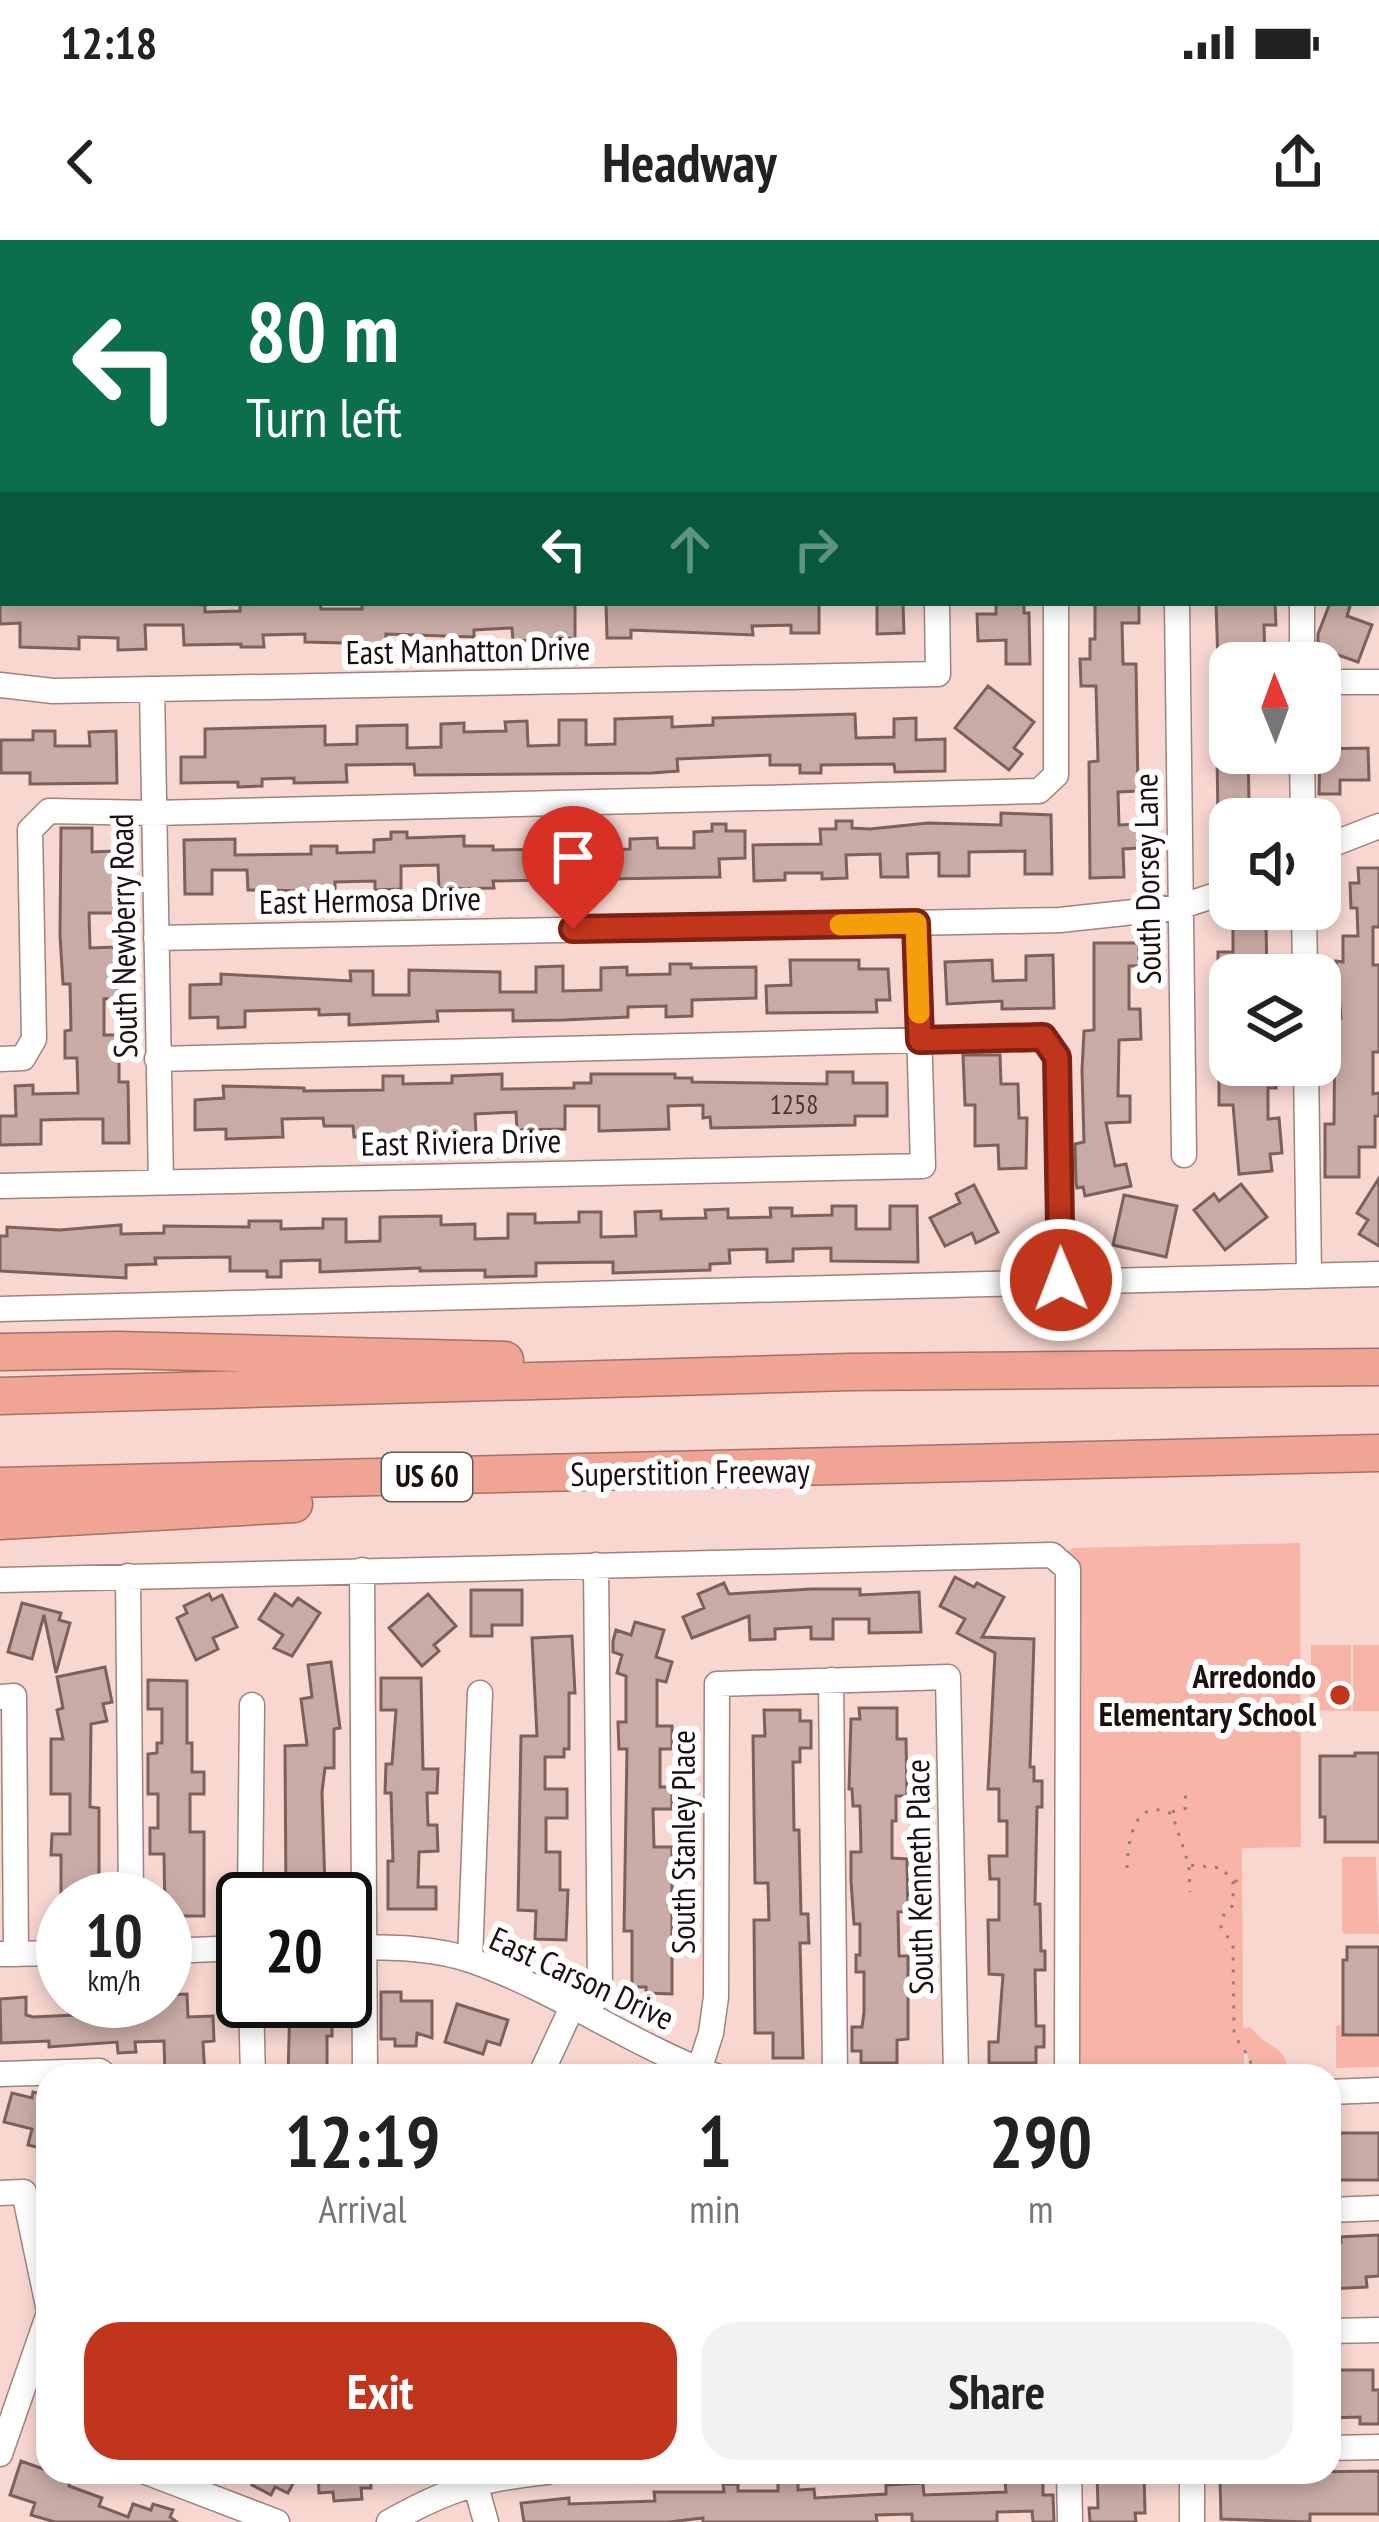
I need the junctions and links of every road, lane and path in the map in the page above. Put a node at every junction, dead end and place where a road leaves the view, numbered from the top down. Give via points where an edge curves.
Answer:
1 (937, 606) edge
2 (1056, 606) edge
3 (1177, 606) edge
4 (1301, 606) edge
5 (1302, 642) edge
6 (1341, 682) edge
7 (1379, 682) edge
8 (0, 685) edge
9 (152, 689) junction
10 (154, 813) junction
11 (1379, 826) edge
12 (1341, 841) edge
13 (1209, 897) edge
14 (1180, 907) junction
15 (916, 923) junction
16 (156, 938) junction
17 (920, 1040) junction
18 (0, 1059) edge
19 (158, 1059) junction
20 (1306, 1086) edge
21 (1184, 1155) dead end
22 (161, 1182) junction
23 (0, 1186) edge
24 (1379, 1274) edge
25 (1309, 1276) junction
26 (1061, 1280) junction
27 (0, 1309) edge
28 (0, 1352) edge
29 (1379, 1367) edge
30 (850, 1372) junction
31 (0, 1396) edge
32 (1379, 1453) edge
33 (854, 1468) junction
34 (0, 1486) edge
35 (0, 1521) edge
36 (596, 1565) junction
37 (362, 1570) junction
38 (128, 1576) junction
39 (0, 1580) edge
40 (832, 1681) junction
41 (480, 1694) dead end
42 (7, 1696) edge
43 (252, 1706) dead end
44 (1185, 1788) dead end
45 (1172, 1814) junction
46 (1189, 1865) junction
47 (1127, 1868) dead end
48 (131, 1872) edge
49 (250, 1872) edge
50 (356, 1872) edge
51 (1244, 1874) dead end
52 (1233, 1882) junction
53 (1190, 1892) dead end
54 (372, 1948) edge
55 (8, 1954) edge
56 (470, 1960) junction
57 (581, 2009) junction
58 (252, 2028) edge
59 (361, 2028) edge
60 (254, 2064) edge
61 (364, 2064) edge
62 (547, 2064) edge
63 (689, 2064) edge
64 (708, 2064) edge
65 (835, 2064) edge
66 (956, 2064) edge
67 (1067, 2064) edge
68 (1251, 2064) edge
69 (36, 2073) edge
70 (0, 2074) edge
71 (1379, 2090) edge
72 (1341, 2092) edge
73 (12, 2192) edge
74 (1379, 2208) edge
75 (1341, 2210) edge
76 (36, 2268) edge
77 (1379, 2330) edge
78 (1341, 2331) edge
79 (36, 2350) edge
80 (1379, 2447) edge
81 (1341, 2448) edge
82 (0, 2454) edge
83 (177, 2484) edge
84 (458, 2484) edge
85 (475, 2484) edge
86 (1069, 2484) edge
87 (1192, 2484) edge
88 (277, 2522) edge
89 (389, 2522) edge
90 (485, 2522) edge
91 (1070, 2522) edge
92 (1192, 2522) edge

1 - 9 street, East Manhatton Drive via 938,674
2 - 10 street via 1056,776 1039,791
3 - 14 street, South Dorsey Lane
4 - 5 street
6 - 7 street
8 - 9 street, East Manhatton Drive
9 - 10 street, South Newberry Road
10 - 16 street, South Newberry Road
10 - 18 street via 49,811 30,830 34,1040 23,1058
11 - 12 street
13 - 14 street, East Hermosa Drive
14 - 15 street, East Hermosa Drive
14 - 21 street, South Dorsey Lane
15 - 16 street, East Hermosa Drive
15 - 17 street
16 - 19 street, South Newberry Road
17 - 19 street
17 - 22 street, East Riviera Drive via 923,1166
17 - 26 street via 1043,1037 1057,1057
19 - 22 street, South Newberry Road
20 - 25 street
22 - 23 street, East Riviera Drive
24 - 25 street
25 - 26 street
26 - 27 street
28 - 30 highway
29 - 30 highway
30 - 31 highway
32 - 33 highway, Superstition Freeway / US 60
33 - 34 highway, Superstition Freeway / US 60
33 - 35 highway
36 - 37 street
36 - 57 street via 600,1987
36 - 67 street via 1052,1555 1068,1570
37 - 38 street
37 - 50 street
38 - 39 street
38 - 48 street
40 - 64 street, South Stanley Place via 716,1684 716,1997
40 - 65 street
40 - 66 street, South Kenneth Place via 948,1677
41 - 56 street
42 - 55 street
43 - 49 street
44 - 45 path via 1186,1808
45 - 46 path
45 - 47 path via 1153,1809 1138,1816
46 - 52 path via 1222,1868
46 - 53 path
51 - 52 path
52 - 68 path via 1221,1927 1233,1946 1234,2035
54 - 56 street, East Carson Drive
56 - 57 street, East Carson Drive
57 - 62 street
57 - 63 street, East Carson Drive
58 - 60 street
59 - 61 street
69 - 70 street
71 - 72 street
73 - 76 street
74 - 75 street
77 - 78 street
79 - 82 street
80 - 81 street
83 - 88 street
84 - 89 street
85 - 90 street
86 - 91 street
87 - 92 street

